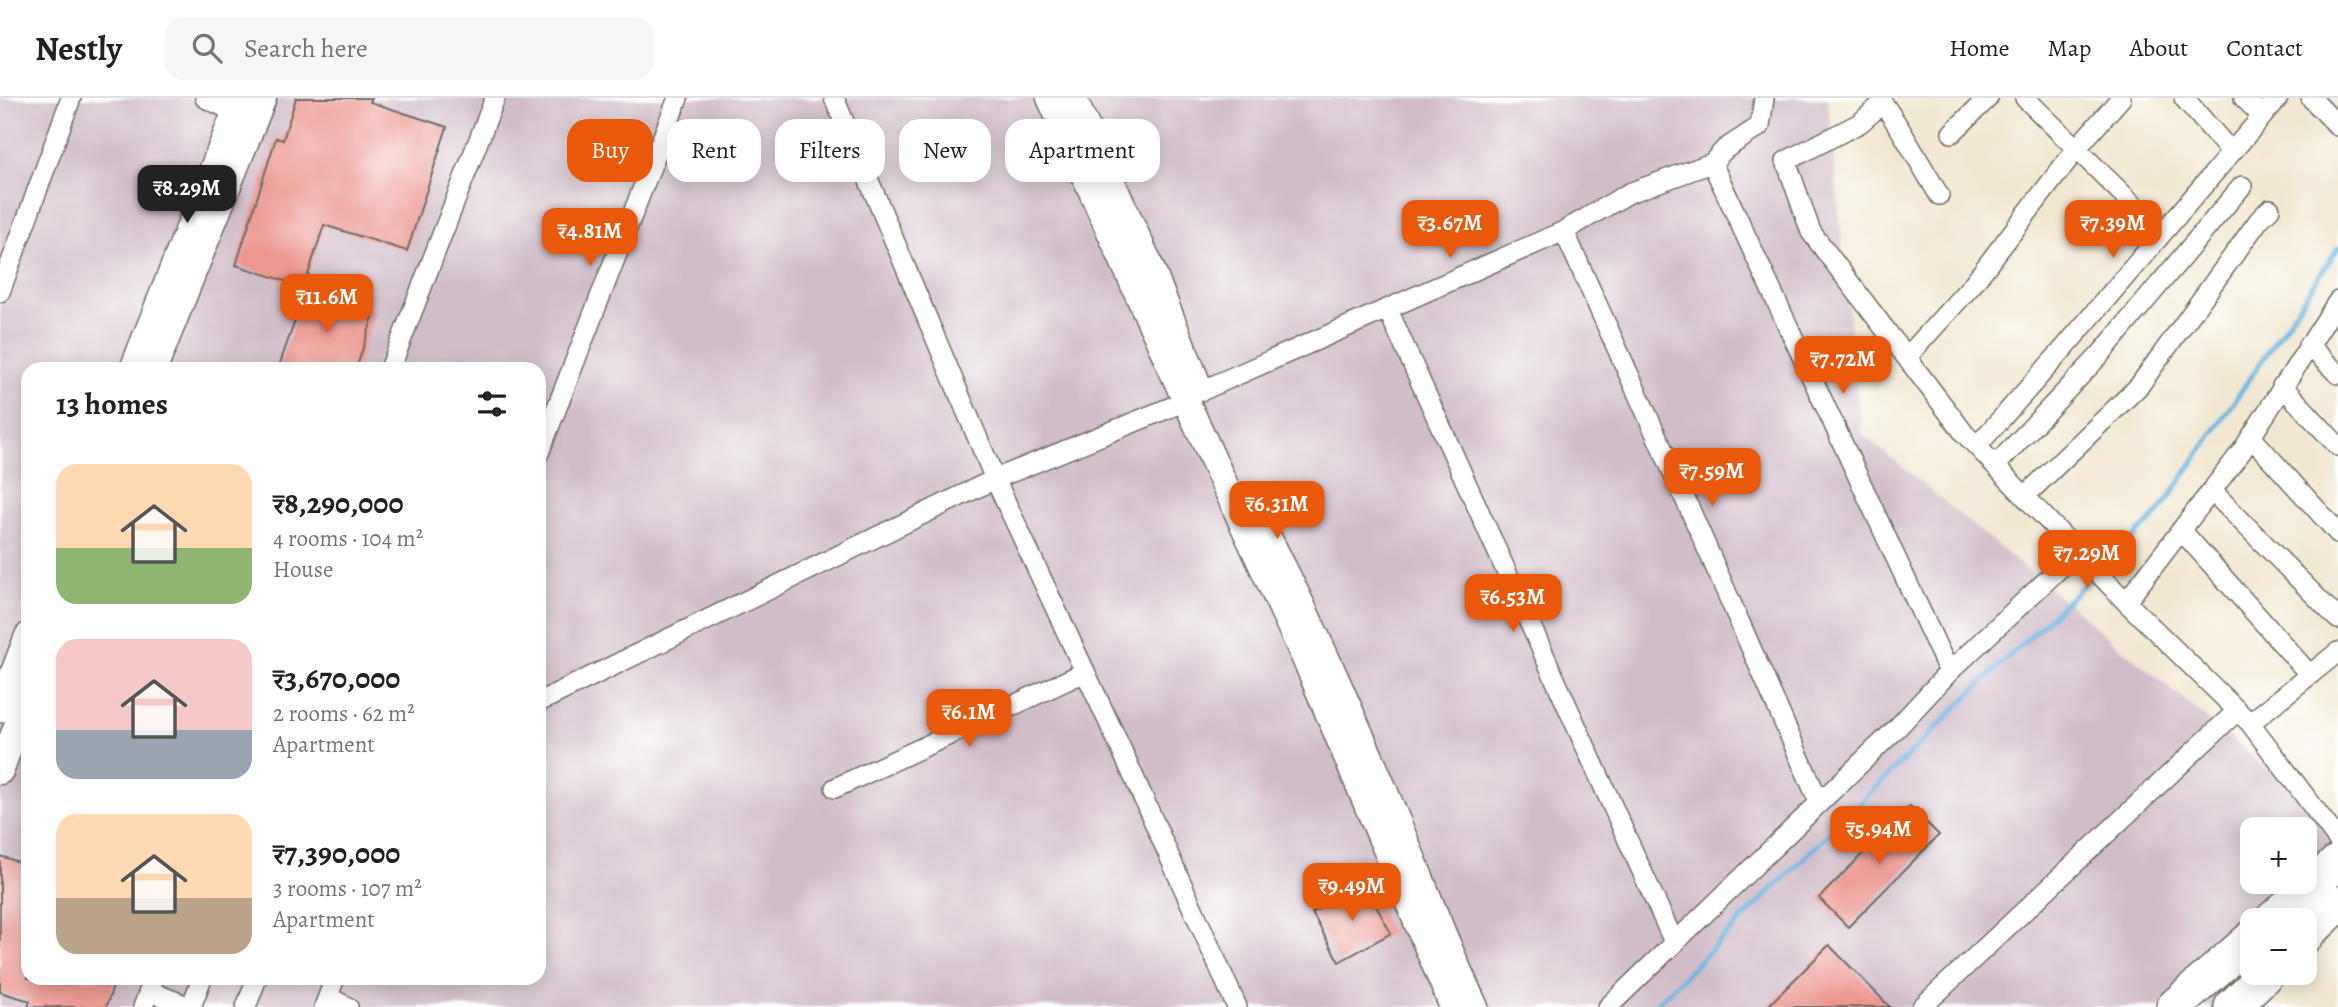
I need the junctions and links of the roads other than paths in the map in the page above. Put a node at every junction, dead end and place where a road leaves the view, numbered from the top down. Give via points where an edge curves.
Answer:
1 (71, 98) edge
2 (205, 98) edge
3 (495, 98) edge
4 (678, 98) edge
5 (834, 98) edge
6 (1050, 98) edge
7 (1073, 98) edge
8 (1764, 98) edge
9 (1988, 98) edge
10 (2025, 98) edge
11 (2122, 98) edge
12 (2184, 98) edge
13 (2244, 98) edge
14 (2278, 98) edge
15 (2311, 98) edge
16 (1886, 101) edge
17 (248, 106) edge
18 (2262, 116) junction
19 (2338, 126) edge
20 (1952, 133) dead end
21 (2077, 148) junction
22 (2231, 152) junction
23 (1712, 163) junction
24 (2242, 186) dead end
25 (1939, 195) dead end
26 (2270, 209) dead end
27 (1564, 231) junction
28 (2162, 233) junction
29 (0, 292) edge
30 (2338, 301) edge
31 (1388, 310) junction
32 (2308, 345) junction
33 (1907, 357) junction
34 (136, 362) edge
35 (157, 362) edge
36 (393, 362) edge
37 (2338, 374) edge
38 (2283, 386) junction
39 (1193, 396) junction
40 (546, 435) edge
41 (2250, 437) junction
42 (1977, 446) junction
43 (2338, 446) edge
44 (1996, 465) junction
45 (995, 479) junction
46 (2212, 491) junction
47 (2025, 496) junction
48 (2181, 530) junction
49 (2338, 533) edge
50 (2078, 551) junction
51 (2126, 602) junction
52 (2338, 619) edge
53 (2338, 652) edge
54 (21, 654) edge
55 (1085, 672) junction
56 (1949, 672) junction
57 (2309, 675) junction
58 (546, 699) edge
59 (0, 709) edge
60 (2244, 717) junction
61 (21, 736) edge
62 (0, 771) edge
63 (835, 788) dead end
64 (1819, 802) junction
65 (2338, 840) edge
66 (2338, 862) edge
67 (2338, 904) edge
68 (2286, 908) edge
69 (2317, 924) edge
70 (1674, 942) junction
71 (2240, 949) edge
72 (199, 985) edge
73 (254, 985) edge
74 (332, 985) edge
75 (2255, 985) edge
76 (149, 992) edge
77 (326, 1002) edge
78 (190, 1007) edge
79 (246, 1007) edge
80 (348, 1007) edge
81 (1237, 1007) edge
82 (1453, 1007) edge
83 (1475, 1007) edge
84 (1608, 1007) edge
85 (1922, 1007) edge
86 (2174, 1007) edge
87 (2232, 1007) edge

1 - 29 street
2 - 17 street
3 - 36 street
4 - 40 street
5 - 45 street
6 - 39 street
7 - 39 street via 1148,261
8 - 23 street via 1760,126
9 - 20 street
10 - 21 street
11 - 21 street
12 - 22 street
13 - 18 street
14 - 18 street
15 - 19 street
16 - 25 street
16 - 33 street via 1860,123 1786,161 1811,232
17 - 34 street
17 - 35 street
18 - 22 street
21 - 28 street
21 - 33 street via 1972,285
22 - 28 street
23 - 27 street via 1629,193
23 - 56 street
24 - 44 street via 2099,356
26 - 47 street via 2139,386
27 - 31 street
27 - 64 street
28 - 42 street
30 - 32 street
31 - 39 street
31 - 70 street
32 - 37 street
32 - 38 street
33 - 42 street
38 - 41 street
38 - 43 street
39 - 45 street
39 - 82 street
39 - 83 street via 1281,562
41 - 46 street
41 - 49 street
42 - 44 street
44 - 47 street
45 - 55 street
45 - 58 street
46 - 48 street
46 - 52 street
47 - 50 street
48 - 51 street
48 - 57 street
50 - 51 street
50 - 56 street
51 - 60 street
53 - 57 street
54 - 59 street
55 - 63 street
55 - 81 street
56 - 64 street
57 - 60 street
60 - 65 street
60 - 85 street
61 - 62 street
64 - 70 street
66 - 68 highway
67 - 69 highway
70 - 84 street
71 - 86 highway
72 - 78 street
73 - 79 street
74 - 77 street
75 - 87 highway
76 - 78 street
77 - 80 street

